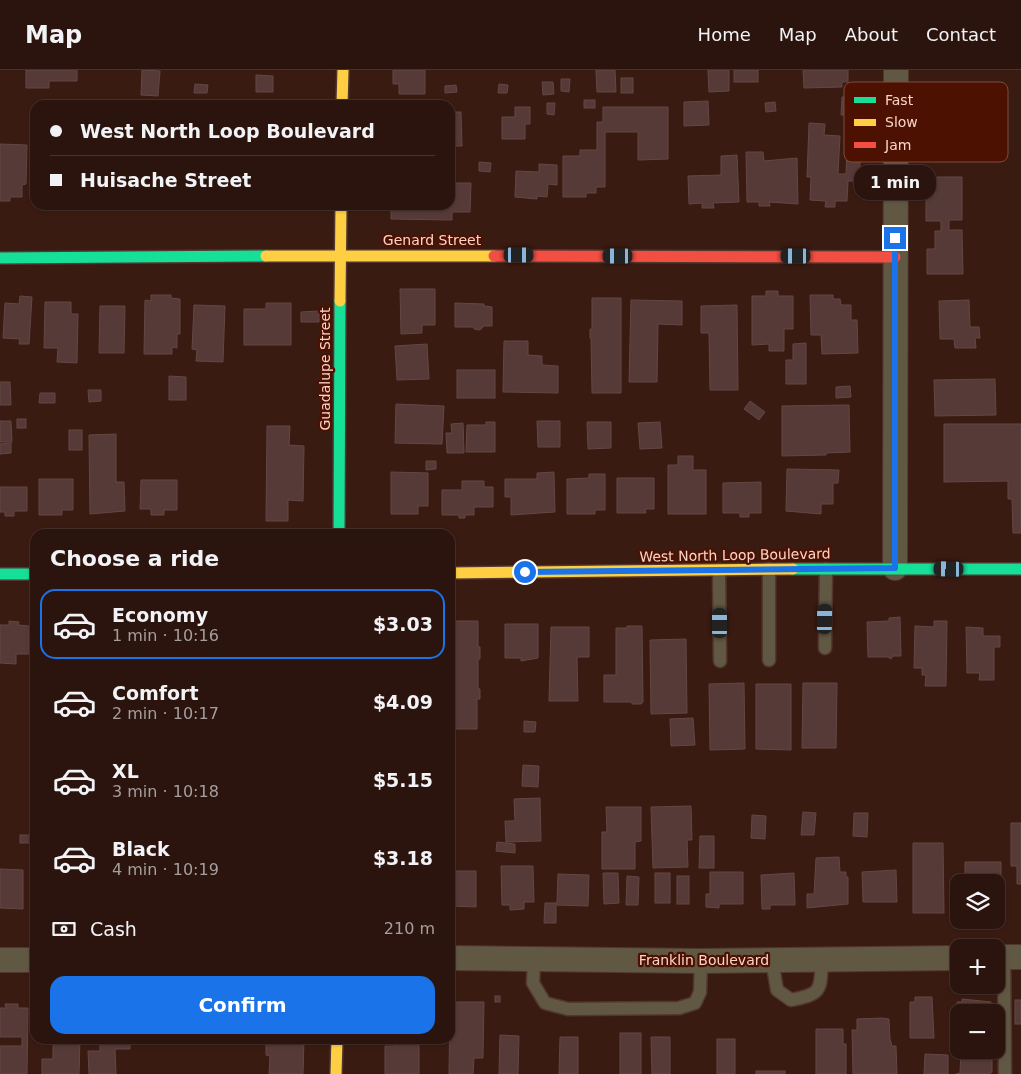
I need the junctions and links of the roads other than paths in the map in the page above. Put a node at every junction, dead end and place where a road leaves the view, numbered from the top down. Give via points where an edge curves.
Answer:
1 (343, 70) edge
2 (342, 100) edge
3 (896, 162) edge
4 (341, 210) edge
5 (340, 255) junction
6 (895, 257) junction
7 (0, 258) edge
8 (339, 529) edge
9 (895, 568) junction
10 (768, 569) junction
11 (826, 569) junction
12 (719, 570) junction
13 (1021, 570) edge
14 (455, 572) edge
15 (0, 574) edge
16 (30, 574) edge
17 (825, 648) dead end
18 (769, 660) dead end
19 (720, 661) dead end
20 (1007, 957) edge
21 (455, 958) edge
22 (534, 958) junction
23 (950, 958) edge
24 (0, 960) edge
25 (30, 960) edge
26 (772, 960) junction
27 (822, 960) junction
28 (701, 961) junction
29 (336, 1044) edge
30 (336, 1074) edge
31 (1005, 1074) edge

1 - 2 street
3 - 6 street
4 - 5 street, Guadalupe Street
5 - 6 street, Genard Street
5 - 7 street, Genard Street
5 - 8 street, Guadalupe Street
6 - 9 street
9 - 11 street, West North Loop Boulevard
9 - 13 street, West North Loop Boulevard
10 - 11 street, West North Loop Boulevard
10 - 12 street, West North Loop Boulevard
10 - 18 lane
11 - 17 lane
12 - 14 street, West North Loop Boulevard
12 - 19 lane
15 - 16 street
20 - 31 lane
21 - 22 street, Franklin Boulevard
22 - 28 street, Franklin Boulevard
22 - 28 lane via 533,983 544,1003 568,1009 678,1008 695,1003 700,992
23 - 27 street, Franklin Boulevard
24 - 25 street
26 - 27 street, Franklin Boulevard
26 - 27 lane via 777,990 791,1000 812,996 820,986
26 - 28 street, Franklin Boulevard
29 - 30 street

